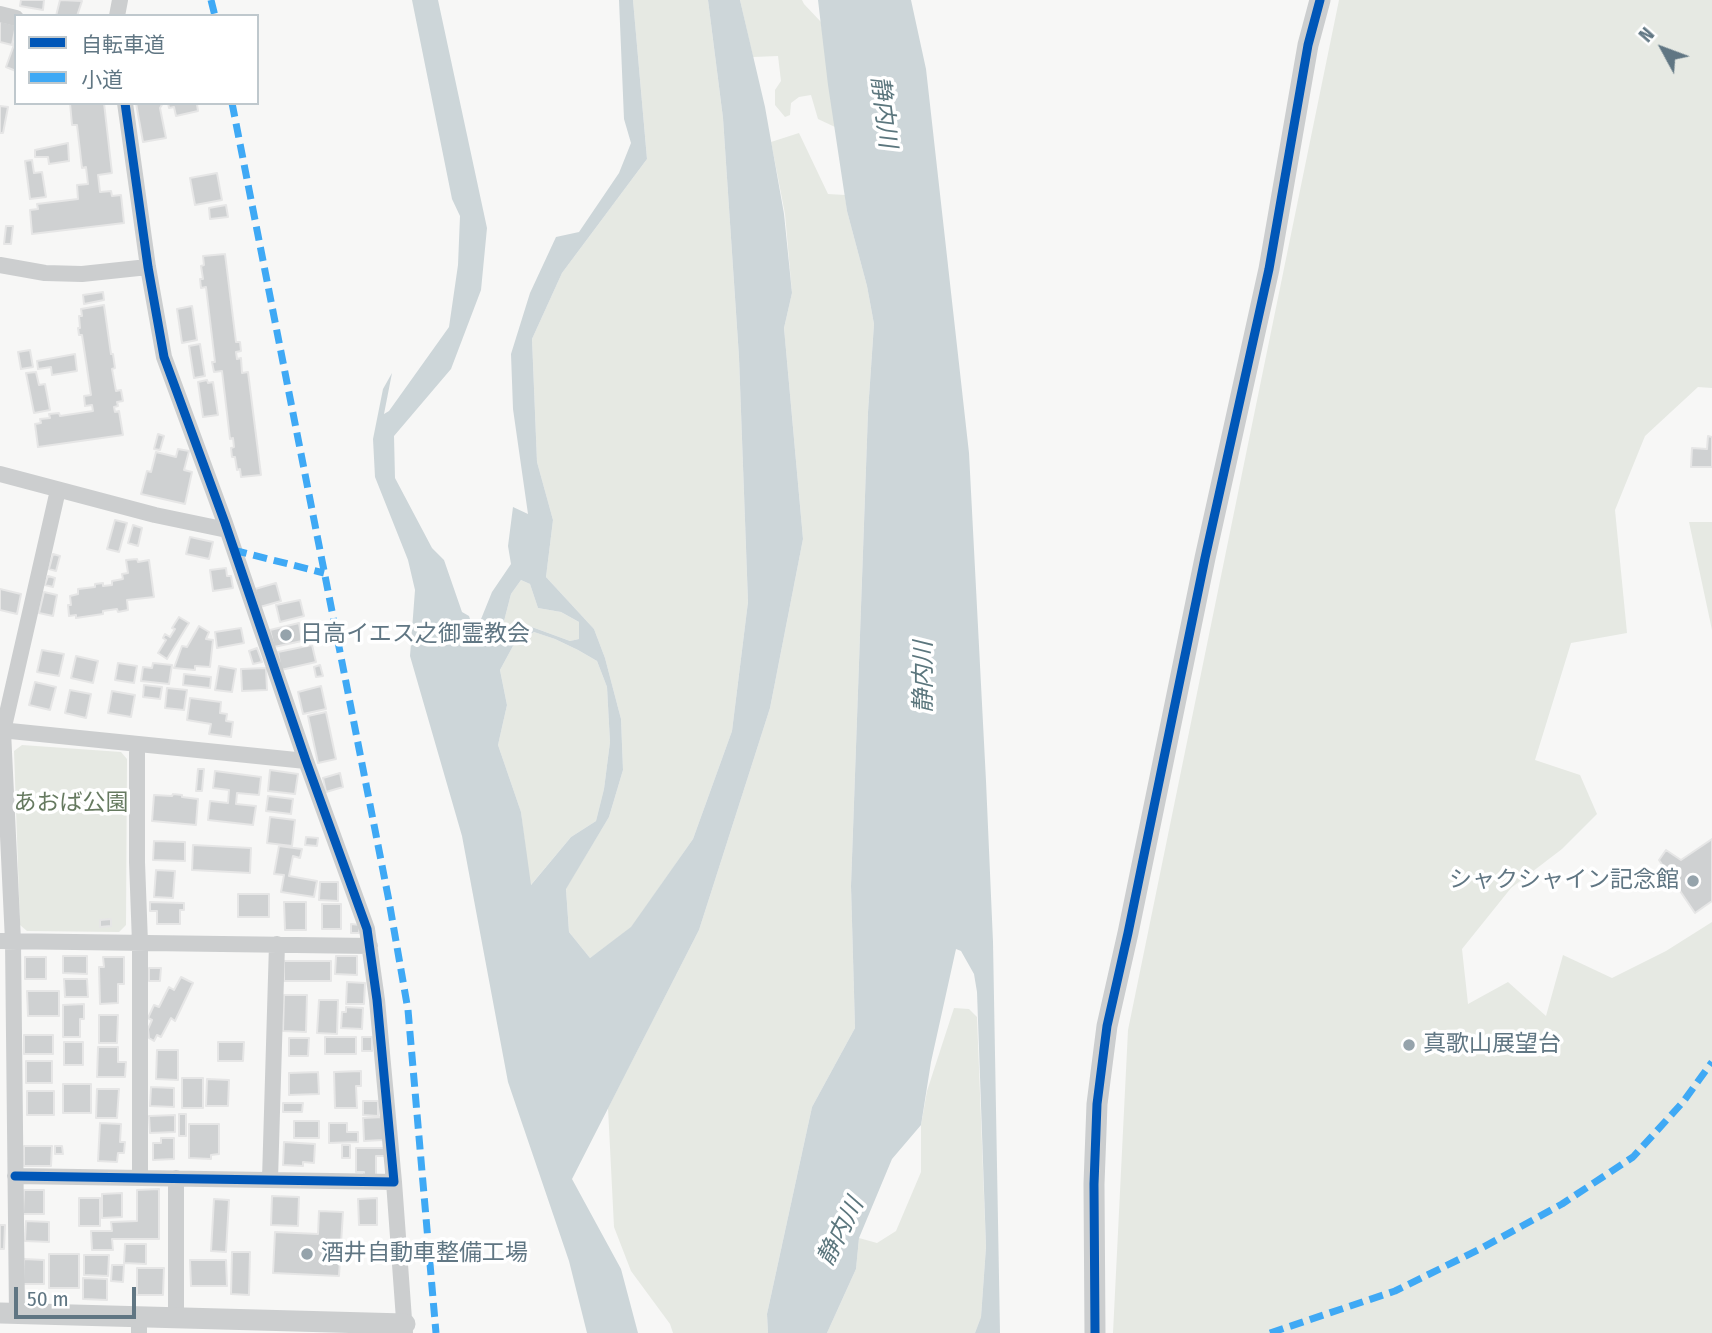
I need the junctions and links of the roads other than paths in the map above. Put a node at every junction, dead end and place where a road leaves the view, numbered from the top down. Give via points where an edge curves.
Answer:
1 (1320, 0) edge
2 (125, 105) edge
3 (0, 265) edge
4 (149, 267) junction
5 (0, 474) edge
6 (58, 490) junction
7 (227, 530) junction
8 (2, 731) edge
9 (137, 744) junction
10 (306, 761) junction
11 (6, 941) edge
12 (140, 943) junction
13 (277, 944) junction
14 (370, 946) junction
15 (7, 1146) edge
16 (15, 1176) junction
17 (140, 1177) junction
18 (176, 1178) junction
19 (270, 1179) junction
20 (394, 1182) junction
21 (8, 1314) edge
22 (176, 1318) junction
23 (139, 1325) edge
24 (405, 1328) edge
25 (1095, 1333) edge

1 - 25 street via 1269,269 1107,1026 1097,1104
2 - 4 street
3 - 4 street via 82,274
4 - 7 street via 164,357
5 - 6 street
6 - 7 street
6 - 8 street
7 - 10 street
8 - 9 street
8 - 11 street
9 - 10 street
9 - 12 street
10 - 14 street
11 - 12 street
11 - 15 street
12 - 13 street
12 - 17 street
13 - 14 street
13 - 19 street
14 - 20 street
15 - 16 street
16 - 17 street
16 - 21 street
17 - 18 street
18 - 19 street
18 - 22 street
19 - 20 street
20 - 24 street
21 - 23 street
22 - 23 street
22 - 24 street

